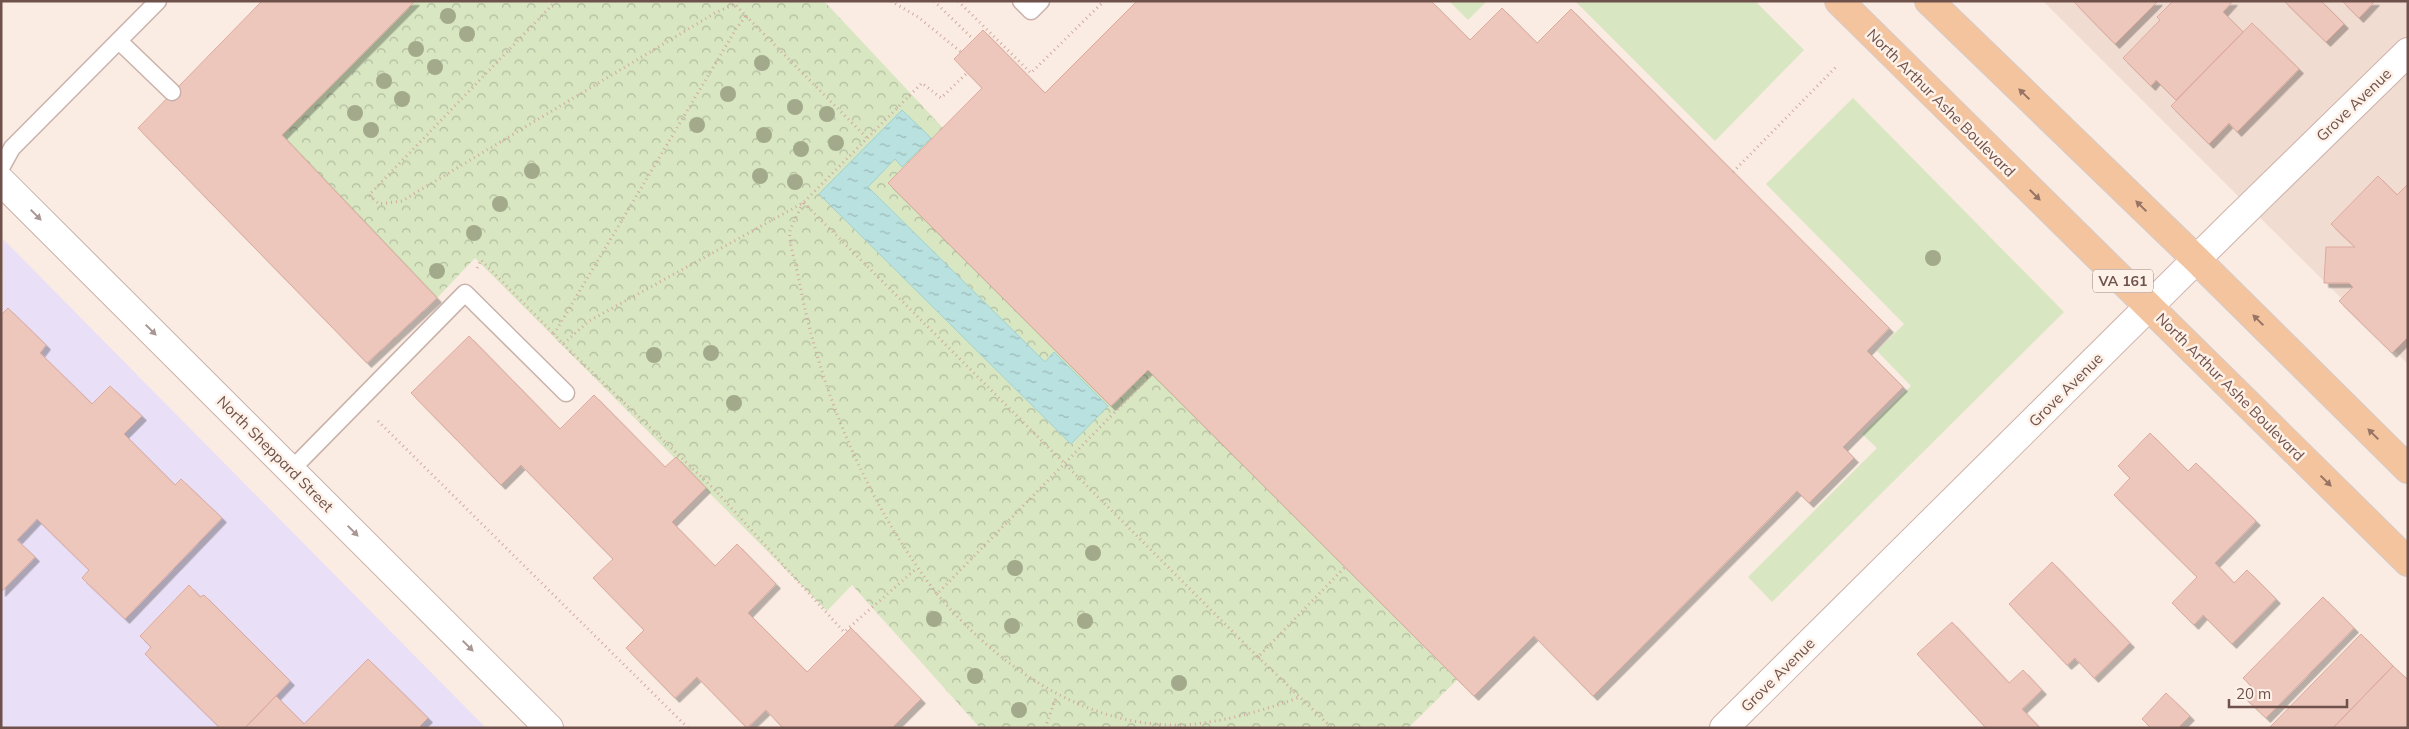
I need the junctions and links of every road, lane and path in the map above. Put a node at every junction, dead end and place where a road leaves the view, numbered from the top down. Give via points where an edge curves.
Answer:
1 (158, 1) edge
2 (556, 1) edge
3 (891, 1) edge
4 (934, 1) edge
5 (1021, 1) edge
6 (1041, 1) edge
7 (1838, 1) edge
8 (1929, 1) edge
9 (735, 3) edge
10 (746, 16) junction
11 (973, 39) dead end
12 (118, 41) junction
13 (960, 52) dead end
14 (2408, 52) edge
15 (1836, 68) dead end
16 (966, 73) dead end
17 (172, 92) dead end
18 (867, 138) junction
19 (1, 168) edge
20 (1734, 172) dead end
21 (1, 181) edge
22 (803, 203) junction
23 (481, 260) dead end
24 (2197, 260) junction
25 (2149, 307) junction
26 (554, 334) junction
27 (563, 344) junction
28 (1152, 374) dead end
29 (566, 393) dead end
30 (358, 402) junction
31 (1065, 463) junction
32 (2408, 468) edge
33 (291, 470) junction
34 (2408, 562) edge
35 (1345, 567) dead end
36 (917, 568) junction
37 (937, 594) junction
38 (1258, 656) junction
39 (1057, 695) junction
40 (1300, 697) junction
41 (549, 728) edge
42 (688, 728) edge
43 (1045, 728) edge
44 (1332, 728) edge
45 (1724, 728) edge

1 - 12 lane
2 - 9 path via 369,195 379,204 402,201
3 - 13 path via 918,17
4 - 11 path
5 - 6 lane via 1031,11
7 -> 25 main road, North Arthur Ashe Boulevard / VA 161
24 -> 8 main road
9 - 10 path
10 - 18 path
10 - 26 path
12 - 17 lane
12 - 19 lane via 12,148
14 - 24 street, Grove Avenue
15 - 20 path
16 - 18 path via 941,98 922,83
18 - 22 path
21 -> 33 street, North Sheppard Street
22 - 27 path via 589,321
22 - 31 path
22 - 36 path via 790,232 813,347 864,475 889,524
23 - 26 path
24 - 25 street, Grove Avenue
32 -> 24 main road
25 -> 34 main road, North Arthur Ashe Boulevard / VA 161
25 - 45 street, Grove Avenue
26 - 27 path
27 - 36 path via 716,491 844,632
28 - 31 path
29 - 30 lane via 465,293
30 - 33 lane
30 - 42 path
31 - 37 path
31 - 38 path
33 -> 41 street, North Sheppard Street
35 - 38 path
36 - 37 path
37 - 39 path via 986,646
38 - 40 path
39 - 40 path via 1082,708 1114,717 1148,724 1185,725 1226,720
39 - 43 path
40 - 44 path

